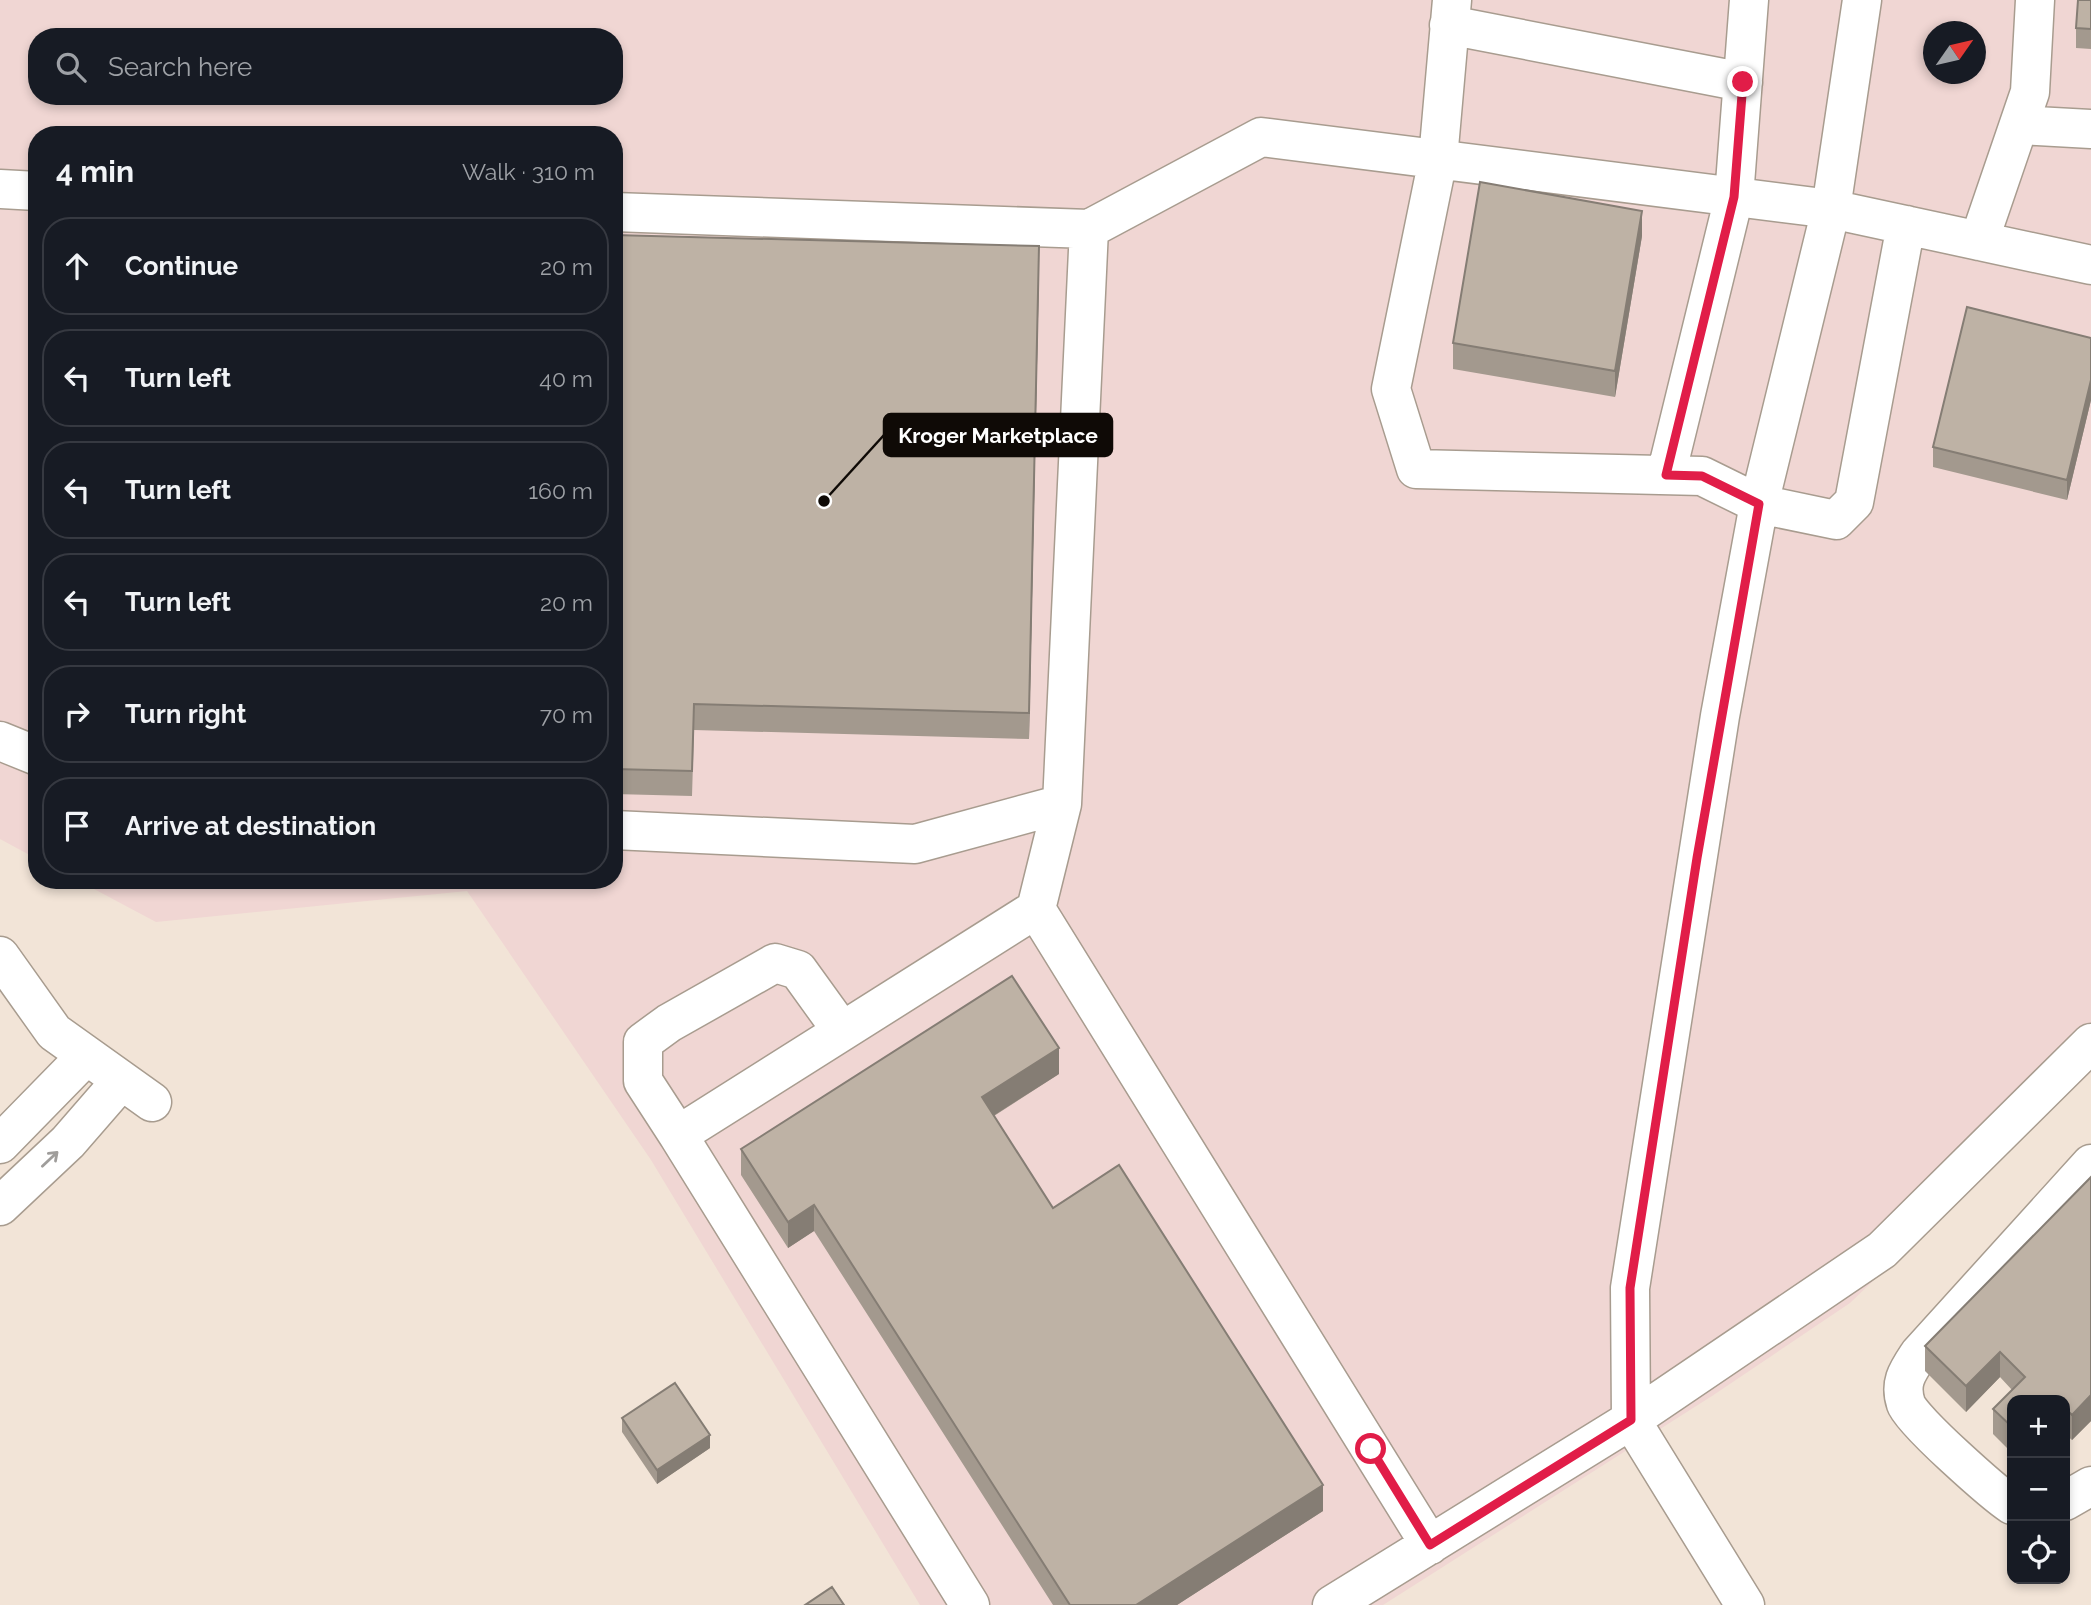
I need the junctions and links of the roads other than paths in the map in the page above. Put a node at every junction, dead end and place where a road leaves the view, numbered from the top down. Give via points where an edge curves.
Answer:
1 (1749, 0) edge
2 (1862, 0) edge
3 (2035, 0) edge
4 (1450, 12) edge
5 (1743, 82) junction
6 (2020, 125) junction
7 (2091, 129) edge
8 (1438, 159) junction
9 (0, 189) edge
10 (28, 191) edge
11 (1734, 197) junction
12 (1831, 209) junction
13 (623, 212) edge
14 (1906, 225) junction
15 (1089, 229) junction
16 (1979, 241) junction
17 (2091, 265) edge
18 (1666, 475) junction
19 (1759, 504) junction
20 (0, 741) edge
21 (28, 752) edge
22 (1062, 804) junction
23 (623, 830) edge
24 (1037, 909) junction
25 (0, 956) edge
26 (842, 1031) junction
27 (2091, 1042) edge
28 (86, 1056) junction
29 (678, 1135) junction
30 (0, 1144) edge
31 (2091, 1164) edge
32 (0, 1206) edge
33 (1631, 1420) junction
34 (2091, 1486) edge
35 (2070, 1498) edge
36 (2007, 1501) edge
37 (1430, 1545) junction
38 (970, 1605) edge
39 (1332, 1605) edge
40 (1745, 1605) edge

1 - 5 street
2 - 12 street
3 - 6 street via 2030,92
4 - 5 street
4 - 8 street
5 - 11 street
6 - 7 street
6 - 16 street
8 - 11 street
8 - 15 street via 1261,137
8 - 18 street via 1391,389 1416,469
9 - 10 street
11 - 12 street
11 - 18 street
12 - 14 street
12 - 19 street
13 - 15 street
14 - 16 street
14 - 19 street via 1853,502 1836,520
15 - 22 street
16 - 17 street
18 - 19 street via 1702,476
19 - 33 street via 1701,832 1630,1288
20 - 21 street
22 - 23 street via 915,844
22 - 24 street
24 - 26 street
24 - 37 street
25 - 28 street via 54,1032
26 - 29 street
26 - 29 street via 798,970 775,963 669,1023 643,1042 643,1081
27 - 33 street via 1882,1250
28 - 30 street
32 -> 28 street via 68,1142 136,1092
29 - 38 street
31 - 36 street via 1919,1354 1904,1377 1906,1405 1920,1424
33 - 37 street
33 - 40 street
34 - 35 street
37 - 39 street

